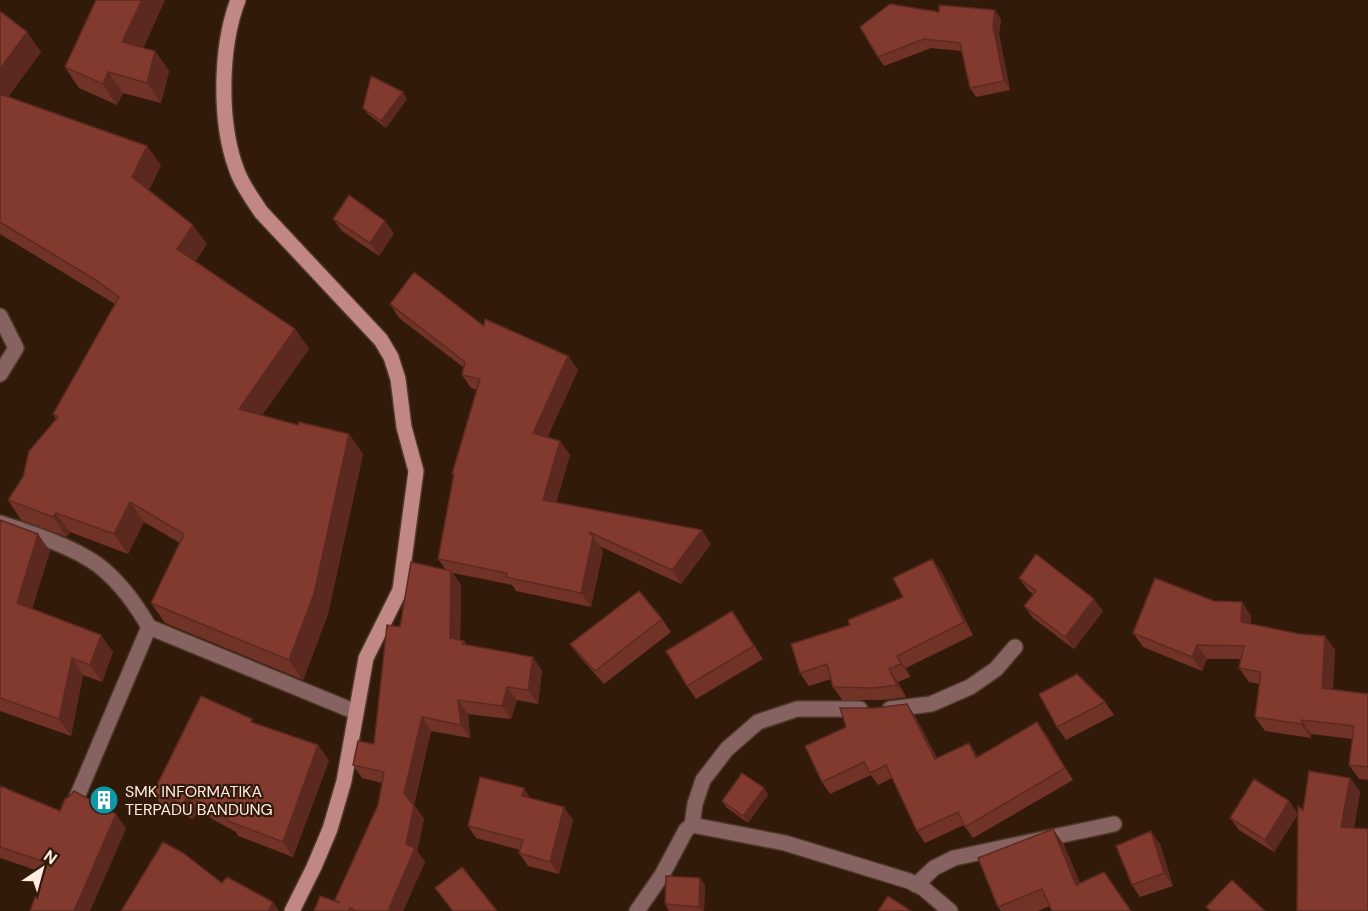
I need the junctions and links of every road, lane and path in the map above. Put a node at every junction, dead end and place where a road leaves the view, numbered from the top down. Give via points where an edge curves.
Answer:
1 (238, 0) edge
2 (0, 316) edge
3 (0, 374) edge
4 (0, 523) edge
5 (149, 627) junction
6 (1015, 647) dead end
7 (356, 712) junction
8 (74, 804) edge
9 (1114, 824) dead end
10 (693, 825) junction
11 (916, 885) junction
12 (292, 911) edge
13 (637, 911) edge
14 (950, 911) edge

1 - 7 main road via 227,52 223,104 236,169 261,212 381,339 398,379 404,427 416,471 400,590 366,658
2 - 3 street via 16,348
4 - 5 street via 61,546 102,568 129,596
5 - 7 street
5 - 8 street
6 - 10 street via 996,669 970,687 931,704 883,710 797,709 758,722 727,749 703,780 694,804
7 - 12 main road via 344,781 330,829
9 - 11 street via 954,858 934,868
10 - 11 street via 786,843
10 - 13 street via 686,830
11 - 14 street

